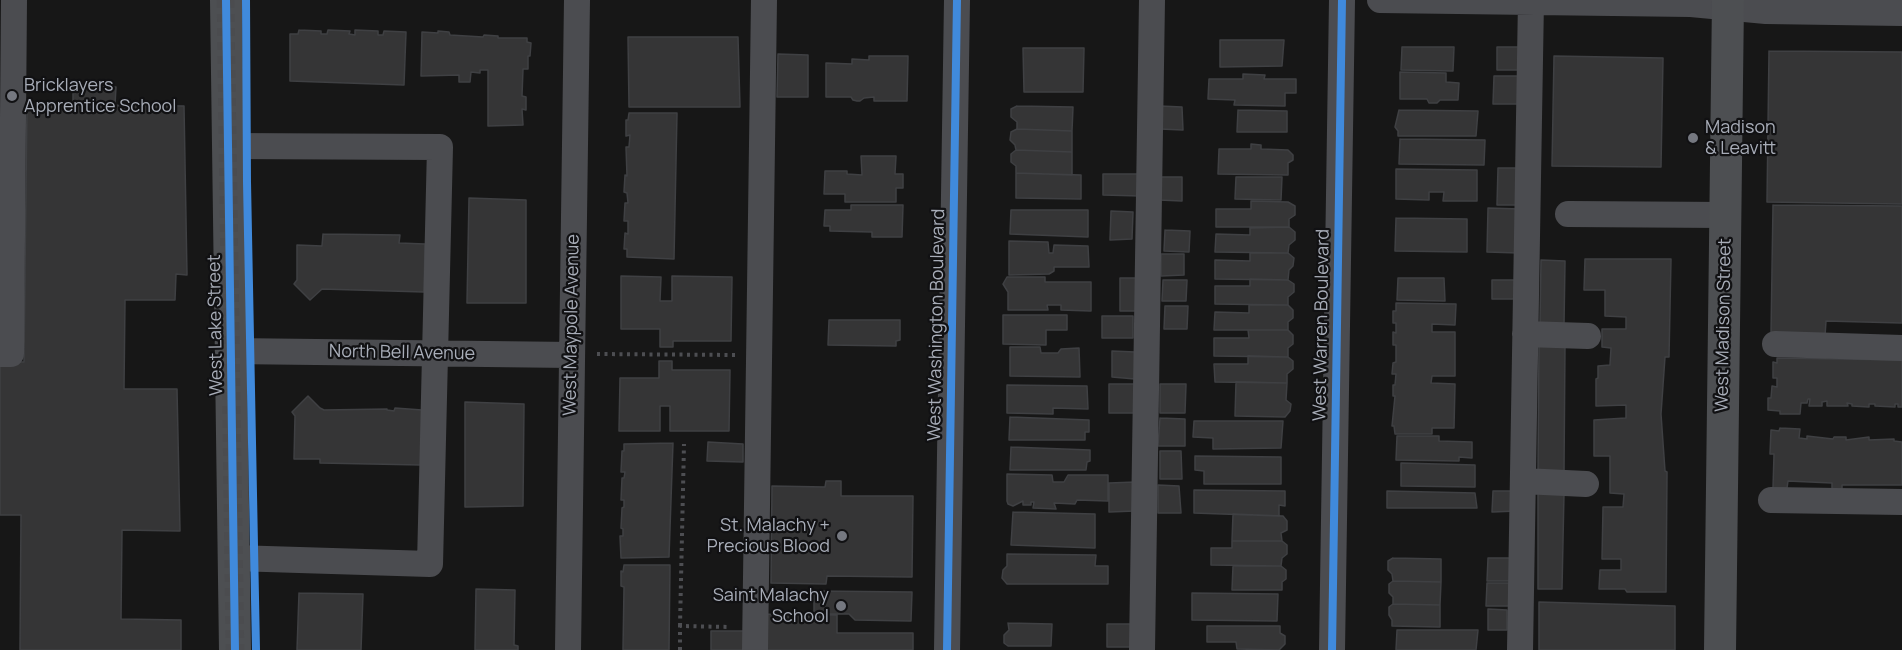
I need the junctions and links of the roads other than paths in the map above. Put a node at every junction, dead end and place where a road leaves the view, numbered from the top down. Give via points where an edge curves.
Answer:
1 (14, 0) edge
2 (226, 0) edge
3 (577, 0) edge
4 (765, 0) edge
5 (957, 0) edge
6 (1152, 0) edge
7 (1342, 0) edge
8 (1380, 0) edge
9 (1531, 1) edge
10 (1592, 1) edge
11 (1728, 4) edge
12 (1902, 13) edge
13 (228, 146) junction
14 (1568, 214) dead end
15 (1725, 215) junction
16 (1526, 334) junction
17 (1588, 336) dead end
18 (1775, 344) dead end
19 (1902, 348) edge
20 (231, 351) junction
21 (0, 354) edge
22 (436, 354) junction
23 (572, 355) junction
24 (1523, 481) junction
25 (1586, 484) dead end
26 (1772, 500) dead end
27 (1902, 502) edge
28 (234, 558) junction
29 (755, 639) edge
30 (235, 650) edge
31 (568, 650) edge
32 (947, 650) edge
33 (1142, 650) edge
34 (1332, 650) edge
35 (1520, 650) edge
36 (1720, 650) edge

1 - 21 street via 10,354
2 - 13 main road, West Lake Street
3 - 23 street, West Maypole Avenue
4 - 29 street
5 - 32 street, West Washington Boulevard
6 - 33 street
7 - 34 street, West Warren Boulevard
8 - 9 street
9 - 10 street
9 - 16 street
10 - 11 street
11 - 12 street via 1766,11
11 - 15 main road, West Madison Street
13 - 20 main road, West Lake Street
13 - 22 street via 440,147
14 - 15 street
15 - 36 main road, West Madison Street
16 - 17 street
16 - 24 street
18 - 19 street
20 - 22 street, North Bell Avenue
20 - 28 main road, West Lake Street
22 - 23 street, North Bell Avenue
22 - 28 street via 430,564
23 - 31 street, West Maypole Avenue
24 - 25 street
24 - 35 street
26 - 27 street
28 - 30 main road, West Lake Street

